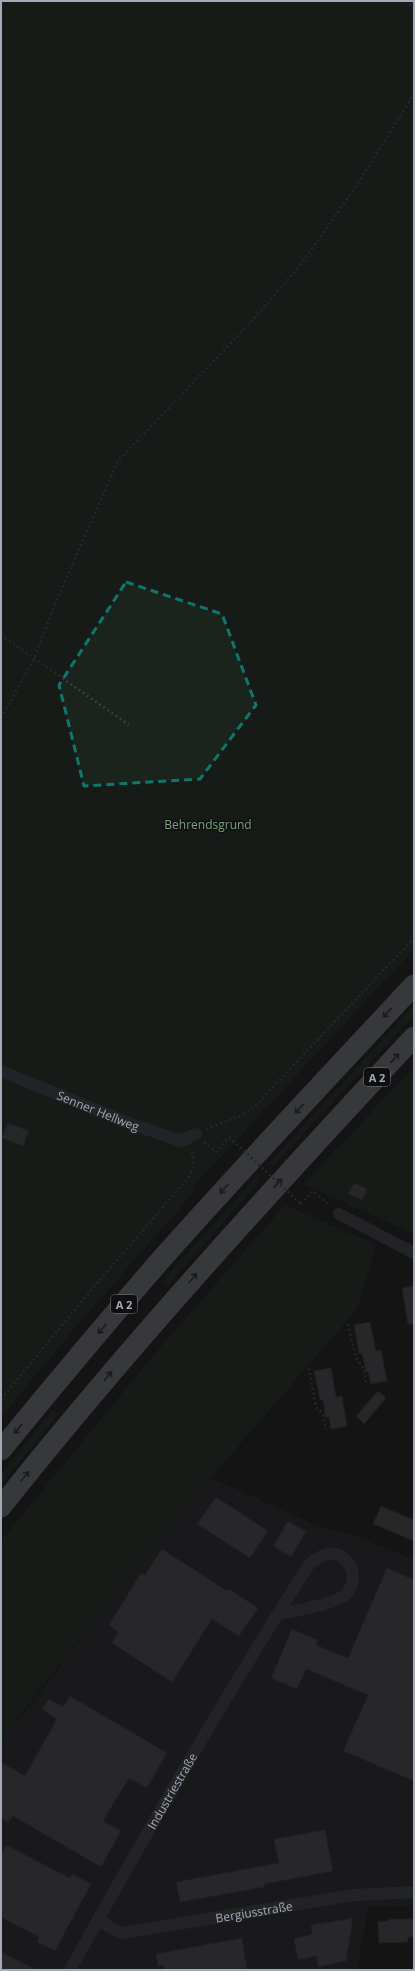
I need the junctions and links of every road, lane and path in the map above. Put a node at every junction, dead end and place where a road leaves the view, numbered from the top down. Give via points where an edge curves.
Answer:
1 (406, 1) edge
2 (414, 8) edge
3 (414, 94) edge
4 (1, 635) edge
5 (34, 659) junction
6 (1, 718) edge
7 (129, 725) dead end
8 (414, 938) edge
9 (414, 985) edge
10 (414, 1037) edge
11 (1, 1071) edge
12 (198, 1136) junction
13 (181, 1141) junction
14 (324, 1200) dead end
15 (339, 1214) dead end
16 (414, 1253) edge
17 (348, 1324) dead end
18 (309, 1368) dead end
19 (366, 1383) dead end
20 (1, 1399) edge
21 (326, 1430) dead end
22 (1, 1450) edge
23 (1, 1507) edge
24 (277, 1614) junction
25 (414, 1892) edge
26 (98, 1920) junction
27 (70, 1970) edge

1 - 2 path
3 - 5 path via 353,191 299,266 250,322 118,461 53,609
4 - 5 path
5 - 6 path
5 - 7 path
8 - 12 path via 254,1108
9 -> 22 highway, A 2 via 167,1253
23 -> 10 highway, A 2 via 93,1394 192,1279 276,1184
11 - 13 street, Senner Hellweg via 126,1122
12 - 13 street
12 - 14 path, bridge via 216,1152 229,1137 301,1204 314,1190
13 - 20 path via 187,1145 194,1160 189,1177
15 - 16 street
17 - 19 path via 356,1358 364,1368
18 - 21 path via 316,1407 323,1414
24 - 24 street, Industriestraße via 336,1600 343,1596 352,1584 351,1568 347,1560 333,1553 313,1561
24 - 26 street, Industriestraße via 214,1716
25 - 26 street, Bergiusstraße via 354,1895 123,1933
26 - 27 street, Industriestraße

